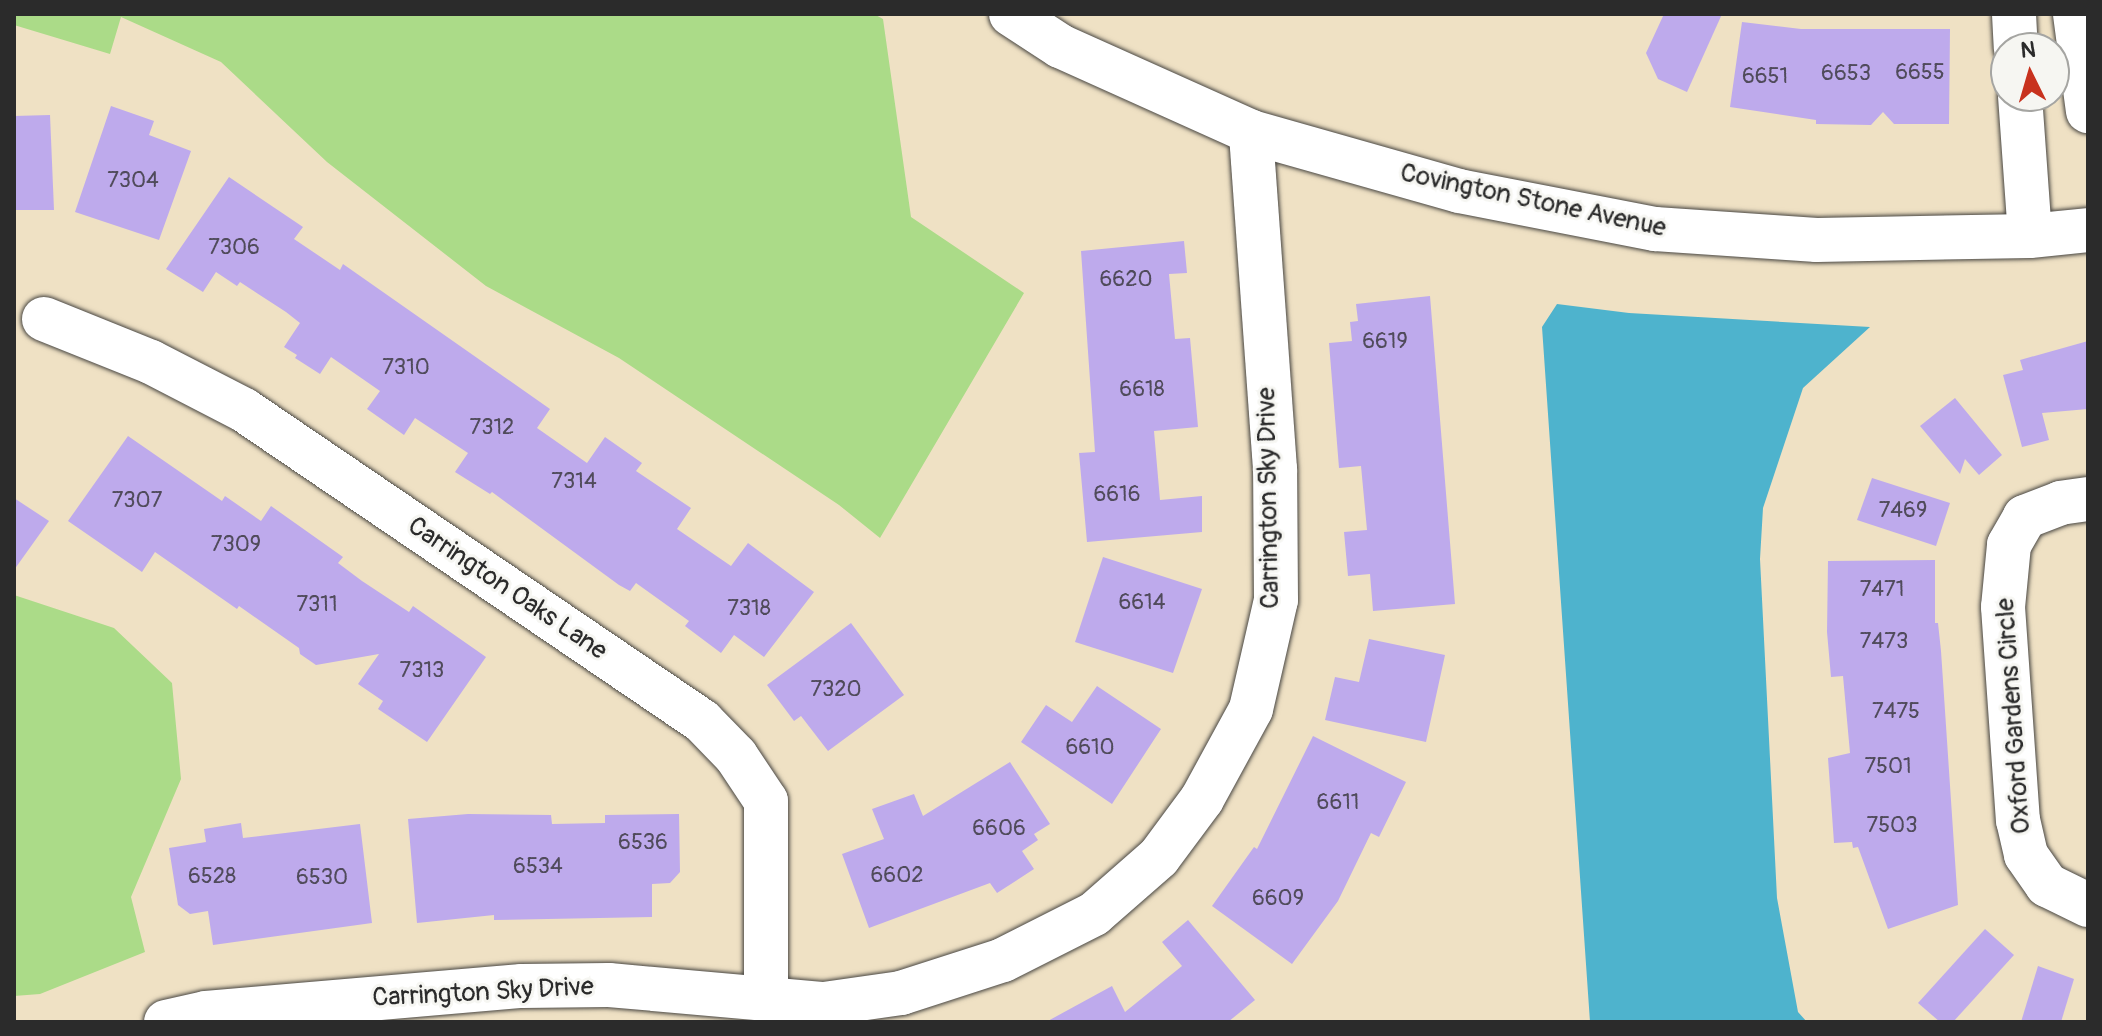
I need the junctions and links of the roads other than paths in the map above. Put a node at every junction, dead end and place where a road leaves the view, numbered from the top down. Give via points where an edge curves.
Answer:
1 (1011, 14) edge
2 (2075, 14) edge
3 (2088, 111) edge
4 (2021, 112) edge
5 (1251, 132) junction
6 (2088, 230) edge
7 (2030, 236) junction
8 (44, 319) dead end
9 (2088, 499) edge
10 (2088, 905) edge
11 (766, 1000) junction
12 (166, 1022) edge

1 - 5 street, Covington Stone Avenue via 1060,46
2 - 3 street
4 - 7 street
5 - 7 street, Covington Stone Avenue via 1459,191 1655,229 1817,240
5 - 11 street, Carrington Sky Drive via 1275,469 1276,600 1251,709 1202,799 1159,857 1094,914 1003,960 901,993 824,1004
6 - 7 street, Covington Stone Avenue
8 - 11 street, Carrington Oaks Lane via 151,362 244,410 702,721 736,756 766,801
9 - 10 street, Oxford Gardens Circle via 2025,517 2009,545 2003,607 2018,820 2026,855 2047,885
11 - 12 street, Carrington Sky Drive via 609,985 522,986 206,1013

